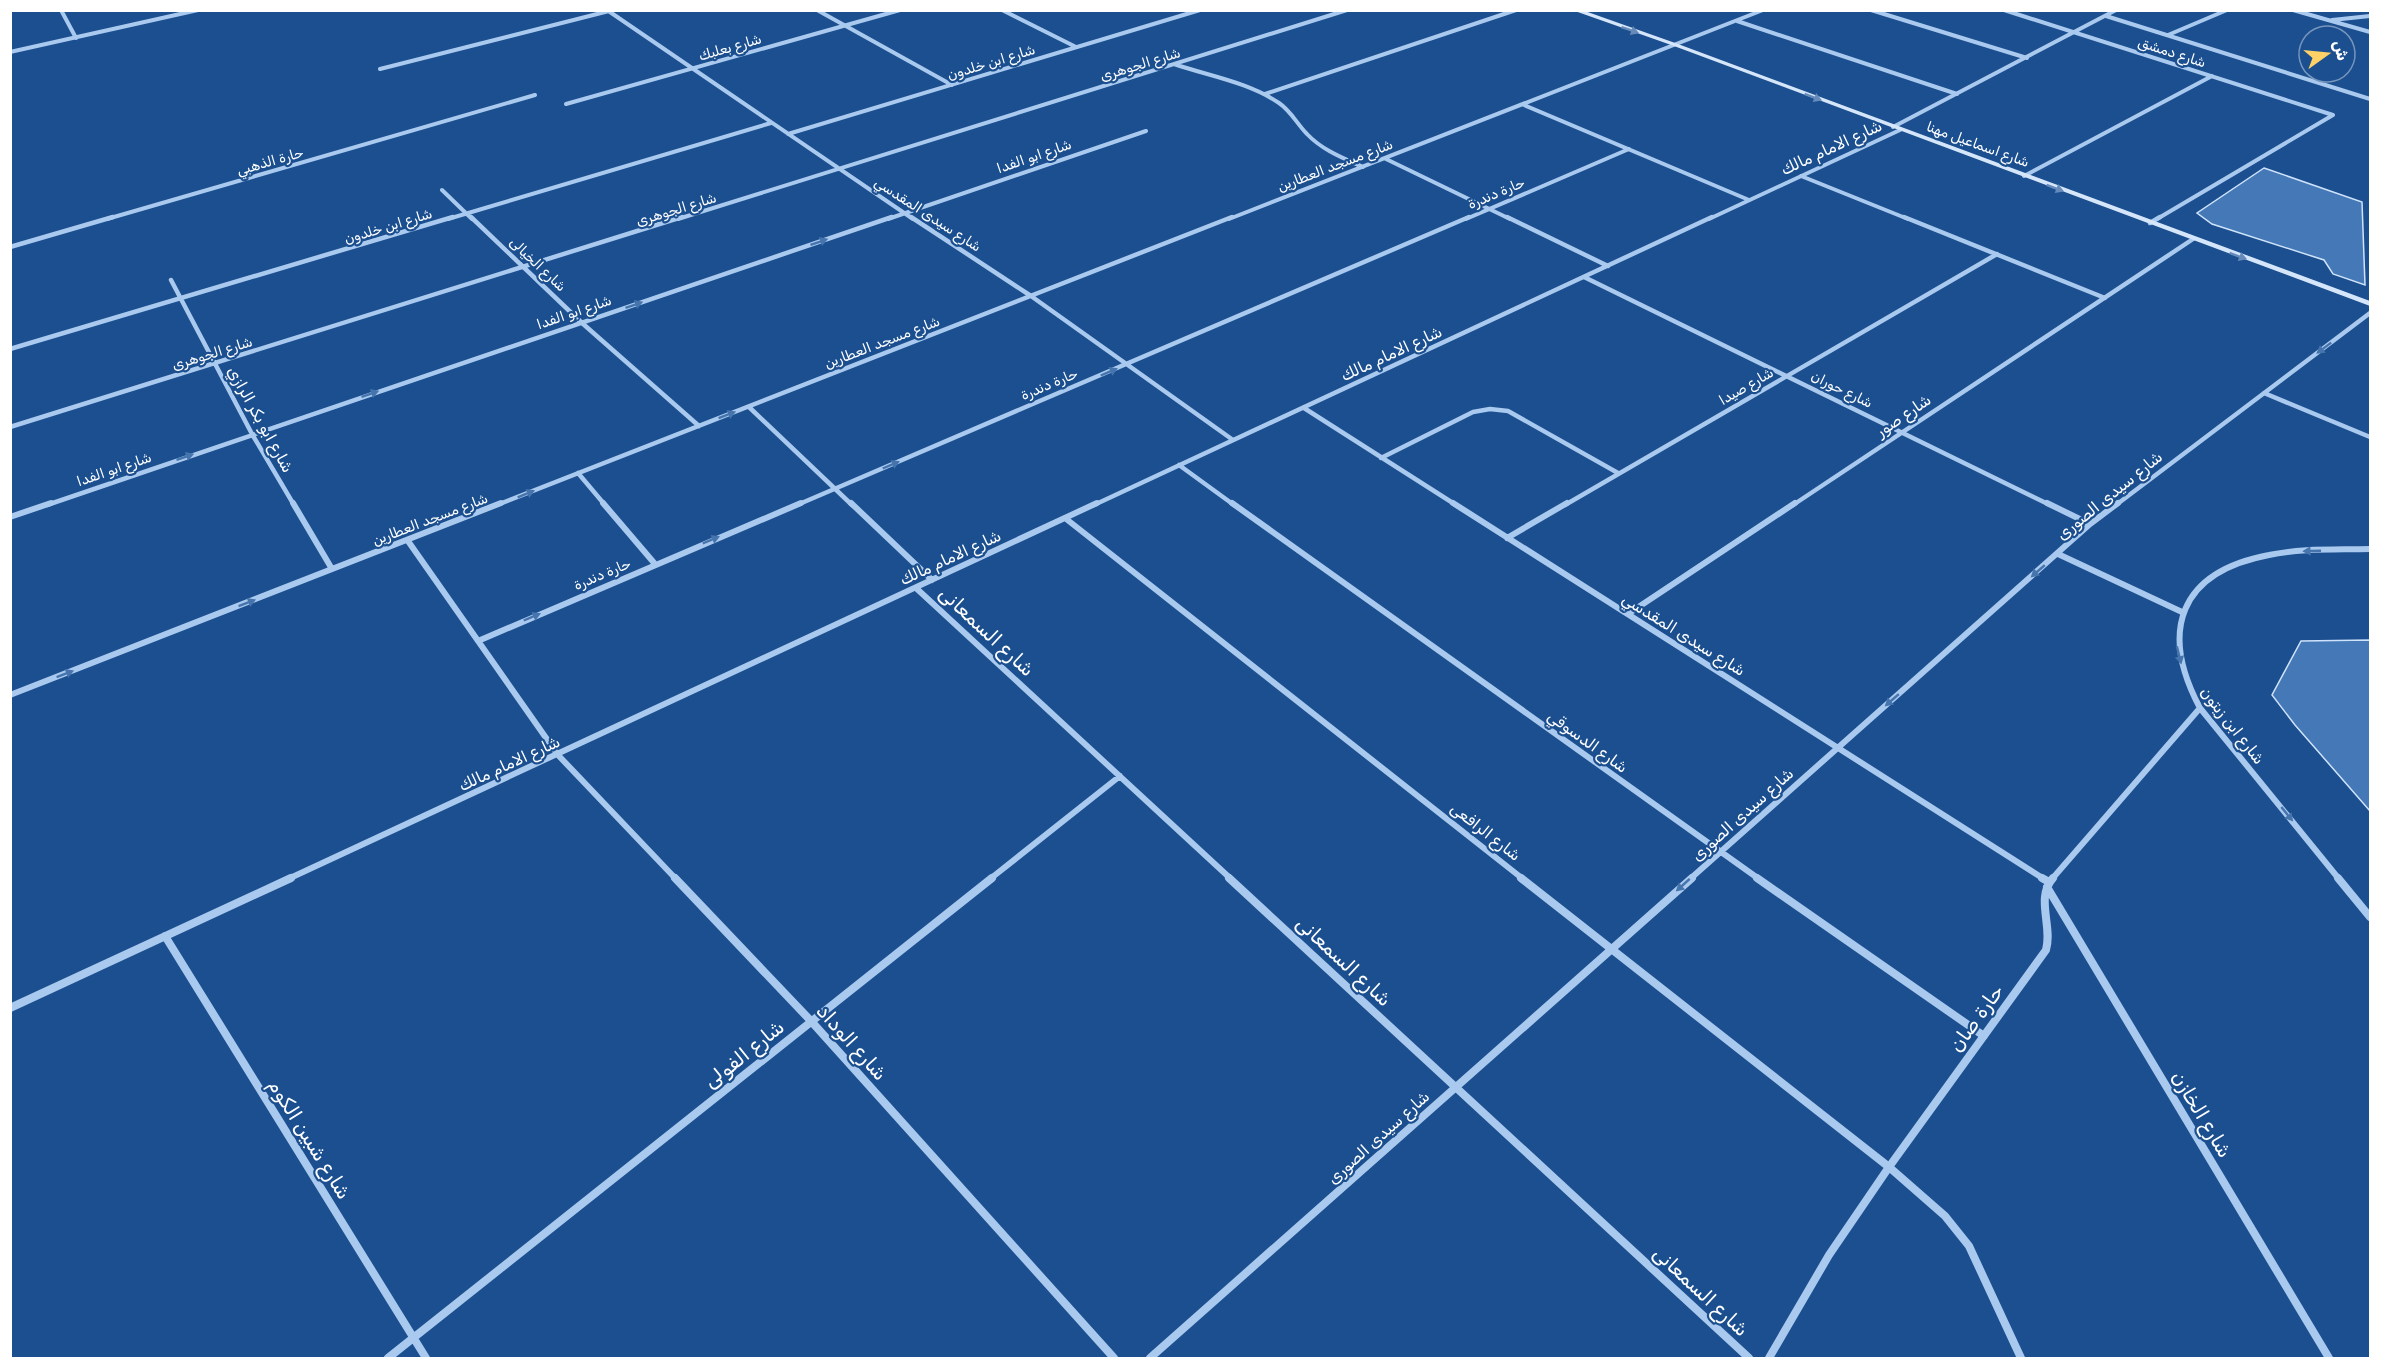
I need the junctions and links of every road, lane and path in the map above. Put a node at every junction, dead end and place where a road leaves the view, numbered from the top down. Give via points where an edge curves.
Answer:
1 (61, 10) edge
2 (198, 10) edge
3 (817, 10) edge
4 (900, 10) edge
5 (1002, 10) edge
6 (1176, 10) edge
7 (1200, 10) edge
8 (1347, 10) edge
9 (1516, 10) edge
10 (1575, 10) edge
11 (1763, 10) edge
12 (1871, 10) edge
13 (2004, 10) edge
14 (2116, 10) edge
15 (2227, 10) edge
16 (2293, 10) edge
17 (608, 11) edge
18 (1186, 15) junction
19 (2106, 16) junction
20 (2370, 16) edge
21 (2329, 20) junction
22 (1737, 21) junction
23 (845, 26) junction
24 (2075, 32) junction
25 (2370, 32) edge
26 (2167, 35) junction
27 (76, 38) junction
28 (1676, 45) junction
29 (1076, 47) junction
30 (10, 52) edge
31 (2027, 58) junction
32 (1174, 64) junction
33 (380, 69) dead end
34 (692, 69) junction
35 (2212, 76) junction
36 (952, 85) junction
37 (1265, 94) junction
38 (1957, 94) junction
39 (535, 95) dead end
40 (2370, 99) edge
41 (566, 104) dead end
42 (1524, 105) junction
43 (771, 123) junction
44 (1896, 129) junction
45 (1146, 131) dead end
46 (788, 134) junction
47 (1629, 149) junction
48 (1386, 159) junction
49 (1364, 167) junction
50 (838, 169) junction
51 (1801, 176) junction
52 (2024, 176) junction
53 (442, 190) dead end
54 (1749, 200) junction
55 (1491, 209) junction
56 (467, 213) junction
57 (904, 213) junction
58 (2150, 223) junction
59 (2193, 239) junction
60 (10, 247) edge
61 (1996, 254) junction
62 (1608, 266) junction
63 (524, 267) junction
64 (1584, 277) junction
65 (171, 280) dead end
66 (1031, 296) junction
67 (181, 298) junction
68 (2105, 298) junction
69 (2370, 304) edge
70 (2370, 313) edge
71 (582, 322) junction
72 (10, 349) edge
73 (215, 363) junction
74 (1126, 364) junction
75 (1787, 376) junction
76 (2264, 393) junction
77 (749, 407) junction
78 (1304, 408) junction
79 (699, 426) junction
80 (10, 427) edge
81 (1902, 432) junction
82 (252, 434) junction
83 (2370, 437) edge
84 (1233, 440) junction
85 (1381, 458) junction
86 (1179, 465) junction
87 (578, 473) junction
88 (1617, 473) junction
89 (835, 488) junction
90 (10, 517) edge
91 (1065, 518) junction
92 (2090, 524) junction
93 (1507, 538) junction
94 (408, 541) junction
95 (2370, 549) edge
96 (2058, 554) junction
97 (655, 564) junction
98 (332, 569) junction
99 (932, 580) junction
100 (916, 588) junction
101 (2182, 612) junction
102 (1628, 614) junction
103 (478, 641) junction
104 (10, 695) edge
105 (2200, 708) junction
106 (1838, 747) junction
107 (558, 755) junction
108 (1120, 776) junction
109 (1720, 852) junction
110 (2048, 884) junction
111 (2370, 917) edge
112 (165, 936) junction
113 (1613, 948) junction
114 (10, 1008) edge
115 (812, 1021) junction
116 (1984, 1036) junction
117 (1455, 1087) junction
118 (1889, 1167) junction
119 (414, 1338) junction
120 (388, 1359) edge
121 (426, 1359) edge
122 (1114, 1359) edge
123 (1150, 1359) edge
124 (1749, 1359) edge
125 (1769, 1359) edge
126 (2021, 1359) edge
127 (2329, 1359) edge

1 - 27 street
2 - 27 street
3 - 23 street
4 - 23 street, شارع بعلبك
5 - 29 street
6 - 18 street
7 - 18 street, شارع ابن خلدون
8 - 32 street, شارع الجوهرى
9 - 37 street
10 -> 28 main road, شارع اسماعيل مهنا
11 - 22 street, شارع مسجد العطارين
12 - 31 street
13 - 24 street, شارع دمشق
14 - 19 street, شارع الامام مالك
15 - 26 street
16 - 21 street
17 - 33 street
17 - 34 street, شارع سيدى المقدسي
18 - 29 street, شارع ابن خلدون
19 - 24 street, شارع الامام مالك
19 - 26 street
20 - 21 street
21 - 25 street
22 - 28 street, شارع مسجد العطارين
22 - 38 street
23 - 34 street, شارع بعلبك
23 - 36 street
24 - 31 street, شارع الامام مالك
24 - 35 street, شارع دمشق
26 - 40 street
27 - 30 street
28 - 42 street, شارع مسجد العطارين
28 -> 44 main road, شارع اسماعيل مهنا
29 - 36 street, شارع ابن خلدون
31 - 38 street, شارع الامام مالك
32 - 37 street
32 - 50 street, شارع الجوهرى
34 - 41 street, شارع بعلبك
34 - 43 street, شارع سيدى المقدسي
35 - 52 street
35 - 58 street, شارع دمشق via 2333,115
36 - 46 street, شارع ابن خلدون
37 - 49 street via 1294,115 1315,141 1334,155
38 - 44 street, شارع الامام مالك
39 - 60 street, حارة الذهبي
42 - 47 street
42 - 48 street, شارع مسجد العطارين
43 - 46 street, شارع سيدى المقدسي
43 - 56 street, شارع ابن خلدون
44 - 51 street, شارع الامام مالك
44 - 52 main road, شارع اسماعيل مهنا
45 - 57 street, شارع ابو الفدا
46 - 50 street, شارع سيدى المقدسي
47 - 54 street
47 - 55 street, حارة دندرة
48 - 49 street, شارع مسجد العطارين
48 - 55 street
49 - 66 street, شارع مسجد العطارين
50 - 57 street, شارع سيدى المقدسي
50 - 63 street, شارع الجوهرى
51 - 54 street, شارع الامام مالك
51 - 61 street
52 -> 58 main road, شارع اسماعيل مهنا
53 - 56 street, شارع الخيالى
54 - 62 street, شارع الامام مالك
55 - 62 street
55 - 74 street, حارة دندرة
56 - 63 street, شارع الخيالى
56 - 67 street, شارع ابن خلدون
57 - 66 street, شارع سيدى المقدسي
71 -> 57 street, شارع ابو الفدا
58 - 59 main road, شارع اسماعيل مهنا
59 - 68 street, شارع صور
59 -> 69 main road, شارع اسماعيل مهنا
61 - 68 street
61 - 75 street, شارع صيدا
62 - 64 street, شارع الامام مالك
63 - 71 street, شارع الخيالى
63 - 73 street, شارع الجوهرى
64 - 75 street, شارع حوران
64 - 78 street, شارع الامام مالك
65 - 67 street, شارع ابو بكر الرازي
66 - 74 street, شارع سيدى المقدسي
66 - 77 street, شارع مسجد العطارين
67 - 72 street, شارع ابن خلدون
67 - 73 street, شارع ابو بكر الرازي
68 - 81 street, شارع صور
70 -> 76 street, شارع سيدى الصورى
71 - 79 street, شارع الخيالى
82 -> 71 street, شارع ابو الفدا
73 - 80 street, شارع الجوهرى
73 - 82 street, شارع ابو بكر الرازي
74 - 84 street, شارع سيدى المقدسي
89 -> 74 street, حارة دندرة
75 - 81 street, شارع حوران
75 - 88 street, شارع صيدا
76 - 83 street
76 - 92 street, شارع سيدى الصورى
79 -> 77 street, شارع مسجد العطارين
77 - 89 street
78 - 84 street, شارع الامام مالك
78 - 85 street, شارع سيدى المقدسي
79 - 87 street, شارع مسجد العطارين
81 - 92 street, شارع حوران
81 - 102 street, شارع صور
90 -> 82 street, شارع ابو الفدا
82 - 98 street, شارع ابو بكر الرازي
84 - 86 street, شارع الامام مالك
85 - 88 street via 1473,412 1490,409 1508,411
85 - 93 street, شارع سيدى المقدسي
86 - 91 street, شارع الامام مالك
86 - 109 street, شارع الدسوقي
94 -> 87 street, شارع مسجد العطارين
87 - 97 street
88 - 93 street, شارع صيدا
97 -> 89 street, حارة دندرة
89 - 99 street
91 - 99 street, شارع الامام مالك
91 - 113 street, شارع الرافعى
92 - 96 street, شارع سيدى الصورى
93 - 102 street, شارع سيدى المقدسي
94 - 98 street, شارع مسجد العطارين
94 - 103 street
95 -> 101 street, شارع ابن زيتون via 2287,552 2239,563 2204,582
96 - 101 street
96 -> 106 street, شارع سيدى الصورى
103 -> 97 street, حارة دندرة
104 -> 98 street, شارع مسجد العطارين
99 - 100 street, شارع الامام مالك
100 - 107 street, شارع الامام مالك
100 - 108 street, شارع السمعانى
101 -> 105 street, شارع ابن زيتون via 2176,646 2189,689
102 - 106 street, شارع سيدى المقدسي
103 - 107 street
105 - 110 street
105 -> 111 street, شارع ابن زيتون
106 - 109 street, شارع سيدى الصورى
106 - 110 street, شارع سيدى المقدسي
107 - 112 street, شارع الامام مالك
107 - 115 street, شارع الوداد
108 - 115 street, شارع الفولى
108 - 117 street, شارع السمعانى
109 -> 113 street, شارع سيدى الصورى
109 - 116 street, شارع الدسوقي
110 - 116 street, حارة صان via 2043,894 2050,942
110 - 127 street, شارع الخازن
112 - 114 street, شارع الامام مالك
112 - 119 street, شارع شبين الكوم
113 - 117 street, شارع سيدى الصورى
113 - 118 street, شارع الرافعى
115 - 119 street, شارع الفولى
115 - 122 street, شارع الوداد
116 - 118 street, حارة صان
117 - 123 street, شارع سيدى الصورى
117 - 124 street, شارع السمعانى
118 - 125 street, حارة صان via 1829,1255
118 - 126 street, شارع الرافعى via 1945,1216 1969,1246
119 - 120 street, شارع الفولى
119 - 121 street, شارع شبين الكوم

